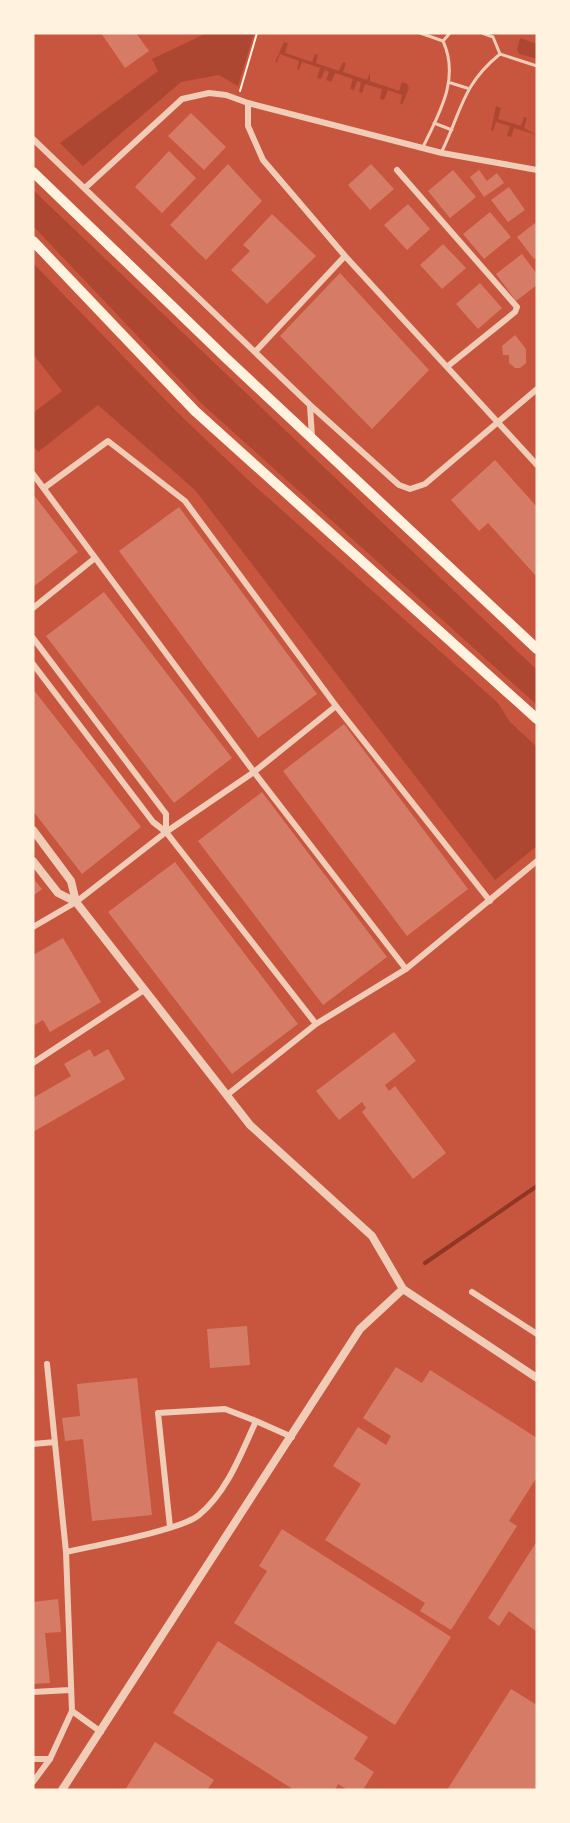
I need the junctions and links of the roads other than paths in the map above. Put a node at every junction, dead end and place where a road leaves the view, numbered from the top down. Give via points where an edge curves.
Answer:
1 (420, 33) edge
2 (450, 33) edge
3 (482, 33) edge
4 (442, 41) junction
5 (500, 54) junction
6 (537, 66) edge
7 (451, 83) junction
8 (467, 88) junction
9 (248, 104) junction
10 (434, 123) junction
11 (452, 130) junction
12 (33, 139) edge
13 (423, 148) junction
14 (442, 153) junction
15 (397, 170) dead end
16 (537, 170) edge
17 (33, 172) edge
18 (85, 188) junction
19 (33, 242) edge
20 (345, 256) junction
21 (255, 352) junction
22 (448, 366) junction
23 (537, 389) edge
24 (310, 405) junction
25 (497, 421) junction
26 (312, 439) junction
27 (537, 465) edge
28 (33, 474) edge
29 (44, 488) junction
30 (95, 558) junction
31 (33, 608) edge
32 (33, 638) edge
33 (537, 649) edge
34 (33, 664) edge
35 (519, 703) junction
36 (336, 706) junction
37 (537, 719) edge
38 (537, 724) edge
39 (254, 772) junction
40 (33, 830) edge
41 (166, 832) junction
42 (33, 861) edge
43 (537, 861) edge
44 (490, 901) junction
45 (76, 902) junction
46 (33, 927) edge
47 (406, 969) junction
48 (144, 990) junction
49 (316, 1024) junction
50 (33, 1063) edge
51 (227, 1095) junction
52 (403, 1289) junction
53 (472, 1292) dead end
54 (537, 1334) edge
55 (47, 1364) dead end
56 (537, 1378) edge
57 (256, 1422) junction
58 (292, 1437) junction
59 (54, 1442) junction
60 (33, 1444) edge
61 (170, 1527) junction
62 (66, 1552) junction
63 (70, 1690) junction
64 (33, 1692) edge
65 (72, 1711) junction
66 (101, 1732) junction
67 (33, 1759) edge
68 (50, 1759) junction
69 (33, 1782) edge
70 (62, 1790) edge

1 - 4 lane
2 - 4 lane
3 - 5 lane via 493,37
4 - 7 lane via 450,56
5 - 6 lane
5 - 8 lane via 482,68
7 - 8 lane
7 - 10 lane
8 - 11 lane
9 - 13 street
9 - 18 street via 209,93 182,99
9 - 20 street via 249,126 263,160
10 - 11 lane
10 - 13 lane
11 - 14 lane
12 - 18 street
13 - 14 street
14 - 16 street
15 - 22 street via 517,307
17 - 26 highway
18 - 21 street
19 - 35 highway via 195,411
20 - 21 street
20 - 22 street
21 - 24 street
22 - 25 street
23 - 25 street
24 - 25 street via 399,485 410,489 425,484
24 - 26 street
25 - 27 street
26 - 33 highway
28 - 29 street
29 - 30 street
29 - 36 street via 108,441 185,501
30 - 31 street
30 - 39 street
32 - 41 street via 166,814
34 - 41 street via 153,822
35 - 37 highway
35 - 38 street
36 - 39 street
36 - 44 street
39 - 41 street
39 - 47 street
40 - 45 street via 71,881
41 - 45 street
41 - 49 street
42 - 45 street via 58,893
43 - 44 street
44 - 47 street
45 - 46 street
45 - 48 street
47 - 49 street
48 - 50 street
48 - 51 street
49 - 51 street
51 - 52 street via 250,1125 372,1236
52 - 56 street
52 - 58 street via 360,1329
53 - 54 street
55 - 59 street
57 - 58 street
57 - 61 street via 215,1499 197,1517
57 - 61 street via 225,1409 158,1413
58 - 66 street
59 - 60 street
59 - 62 street
61 - 62 street
62 - 63 street
63 - 64 street
63 - 65 street
65 - 66 street
65 - 68 street
66 - 70 street
67 - 68 street
68 - 69 street

